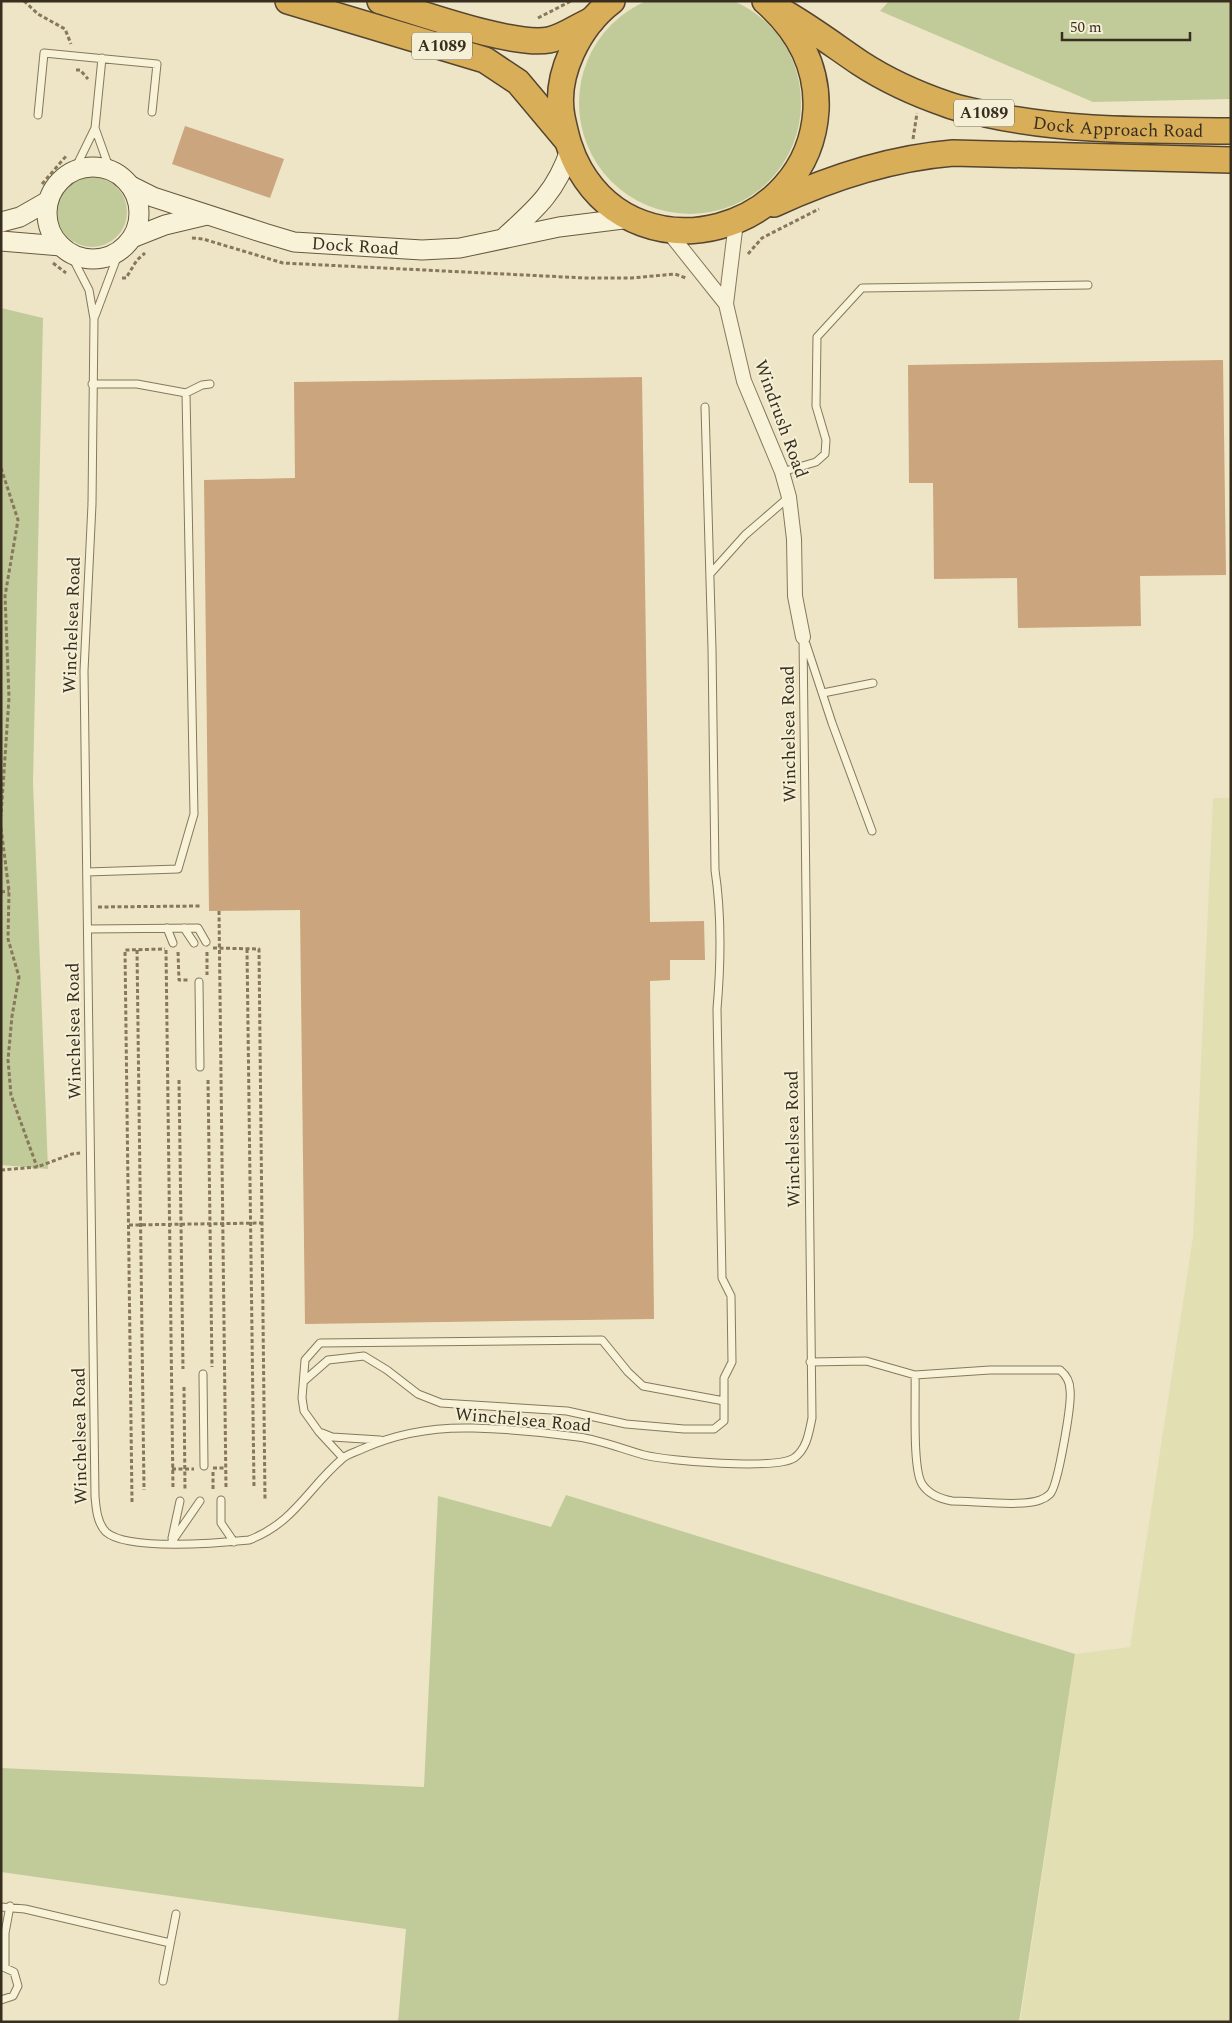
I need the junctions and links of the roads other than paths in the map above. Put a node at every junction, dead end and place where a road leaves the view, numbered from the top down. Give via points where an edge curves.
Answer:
1 (288, 1) edge
2 (380, 1) edge
3 (612, 1) edge
4 (765, 1) edge
5 (592, 20) junction
6 (102, 58) junction
7 (152, 112) dead end
8 (38, 115) dead end
9 (95, 128) junction
10 (1231, 131) edge
11 (568, 145) junction
12 (1231, 160) edge
13 (110, 170) junction
14 (74, 171) junction
15 (131, 186) junction
16 (44, 194) junction
17 (207, 215) junction
18 (631, 218) junction
19 (744, 219) junction
20 (1, 222) edge
21 (667, 230) junction
22 (506, 236) junction
23 (132, 238) junction
24 (1, 241) edge
25 (65, 250) junction
26 (119, 252) junction
27 (1088, 285) dead end
28 (726, 304) junction
29 (94, 319) junction
30 (92, 384) junction
31 (210, 384) dead end
32 (186, 393) junction
33 (705, 408) dead end
34 (782, 472) junction
35 (789, 497) junction
36 (710, 574) junction
37 (803, 637) junction
38 (873, 683) dead end
39 (823, 693) junction
40 (872, 831) dead end
41 (87, 872) junction
42 (167, 928) junction
43 (184, 928) junction
44 (88, 929) junction
45 (206, 942) dead end
46 (172, 943) dead end
47 (194, 943) dead end
48 (198, 981) road end
49 (200, 1067) dead end
50 (810, 1362) junction
51 (203, 1374) dead end
52 (915, 1375) junction
53 (304, 1381) junction
54 (724, 1401) junction
55 (319, 1432) junction
56 (382, 1440) junction
57 (343, 1458) junction
58 (204, 1466) dead end
59 (221, 1500) dead end
60 (180, 1501) dead end
61 (200, 1501) dead end
62 (234, 1542) junction
63 (171, 1543) junction
64 (10, 1906) junction
65 (1, 1907) edge
66 (176, 1914) dead end
67 (170, 1942) junction
68 (3, 1967) edge
69 (163, 1981) dead end
70 (2, 2001) edge

1 - 11 highway, A1089 via 485,60 518,82
2 - 5 highway, A1089 via 486,32 535,40 549,40
3 - 5 highway
4 - 10 highway, Dock Approach Road / A1089 via 818,32 862,64 947,105 1058,126
4 - 19 highway via 791,27 806,54 815,92 815,122 803,159 787,185 770,202
5 - 11 highway via 569,58 562,85 561,113
6 - 7 lane via 157,64
6 - 8 lane via 44,53
6 - 9 lane
9 - 13 lane
9 - 14 lane
11 - 18 highway via 580,171 594,190
11 - 22 street, Dock Road via 563,172 552,191
12 - 19 highway, Dock Approach Road via 954,153 910,158 808,188
13 - 14 street via 92,167
13 - 15 street, Dock Road
14 - 16 street
15 - 17 street, Dock Road
15 - 23 street via 140,212
16 - 20 street via 20,217
16 - 25 street via 51,233
17 - 22 street, Dock Road via 294,242 422,250 478,245
17 - 23 street via 165,225
18 - 21 highway
18 - 22 street, Dock Road via 598,220
19 - 21 highway via 697,231
19 - 28 street, Windrush Road
21 - 28 street, Windrush Road
23 - 26 street
24 - 25 street
25 - 26 street via 79,258 94,259
25 - 29 lane, Winchelsea Road via 89,290
26 - 29 lane, Winchelsea Road
27 - 34 lane via 862,288 817,337 816,406 826,440 824,454 816,462
28 - 34 street, Windrush Road via 744,381
29 - 30 lane, Winchelsea Road
30 - 32 lane via 137,384
30 - 41 lane, Winchelsea Road via 92,504 84,656
31 - 32 lane
32 - 41 lane via 194,814 178,869
33 - 36 lane
34 - 35 street, Windrush Road
35 - 36 lane via 745,535
35 - 37 street, Windrush Road via 795,596
36 - 54 lane via 716,870 720,901 721,967 717,1009 722,1278 731,1296 732,1362 724,1378
37 - 39 lane
37 - 50 lane, Winchelsea Road
38 - 39 lane
39 - 40 lane
41 - 44 lane, Winchelsea Road
42 - 43 lane
42 - 44 lane
42 - 46 lane
43 - 45 lane via 198,928
43 - 47 lane
44 - 63 lane, Winchelsea Road via 97,1514 104,1530 114,1538 127,1542
48 - 49 lane
50 - 52 lane via 866,1361
50 - 56 lane, Winchelsea Road via 812,1418 808,1439 792,1459 750,1464 680,1459 645,1455 578,1437 473,1428 443,1428
51 - 58 lane
52 - 52 lane via 1060,1370 1067,1376 1070,1390 1068,1416 1056,1483 1050,1494 1039,1500 1018,1502 952,1501 931,1493 922,1484 918,1468
53 - 54 lane via 328,1360 364,1356 418,1394 441,1404 568,1411 626,1424 684,1429 714,1429 724,1421
53 - 54 lane via 305,1360 320,1343 602,1340 643,1386
53 - 55 lane via 304,1411
55 - 56 lane via 332,1437
55 - 57 lane
56 - 57 lane, Winchelsea Road
57 - 62 lane, Winchelsea Road via 283,1522 265,1534
59 - 62 lane via 220,1524
60 - 63 lane
61 - 63 lane
62 - 63 lane, Winchelsea Road
64 - 65 lane
64 - 67 lane
64 - 68 lane
66 - 67 lane
67 - 69 lane
68 - 70 lane via 17,1976 18,1986 13,1996

